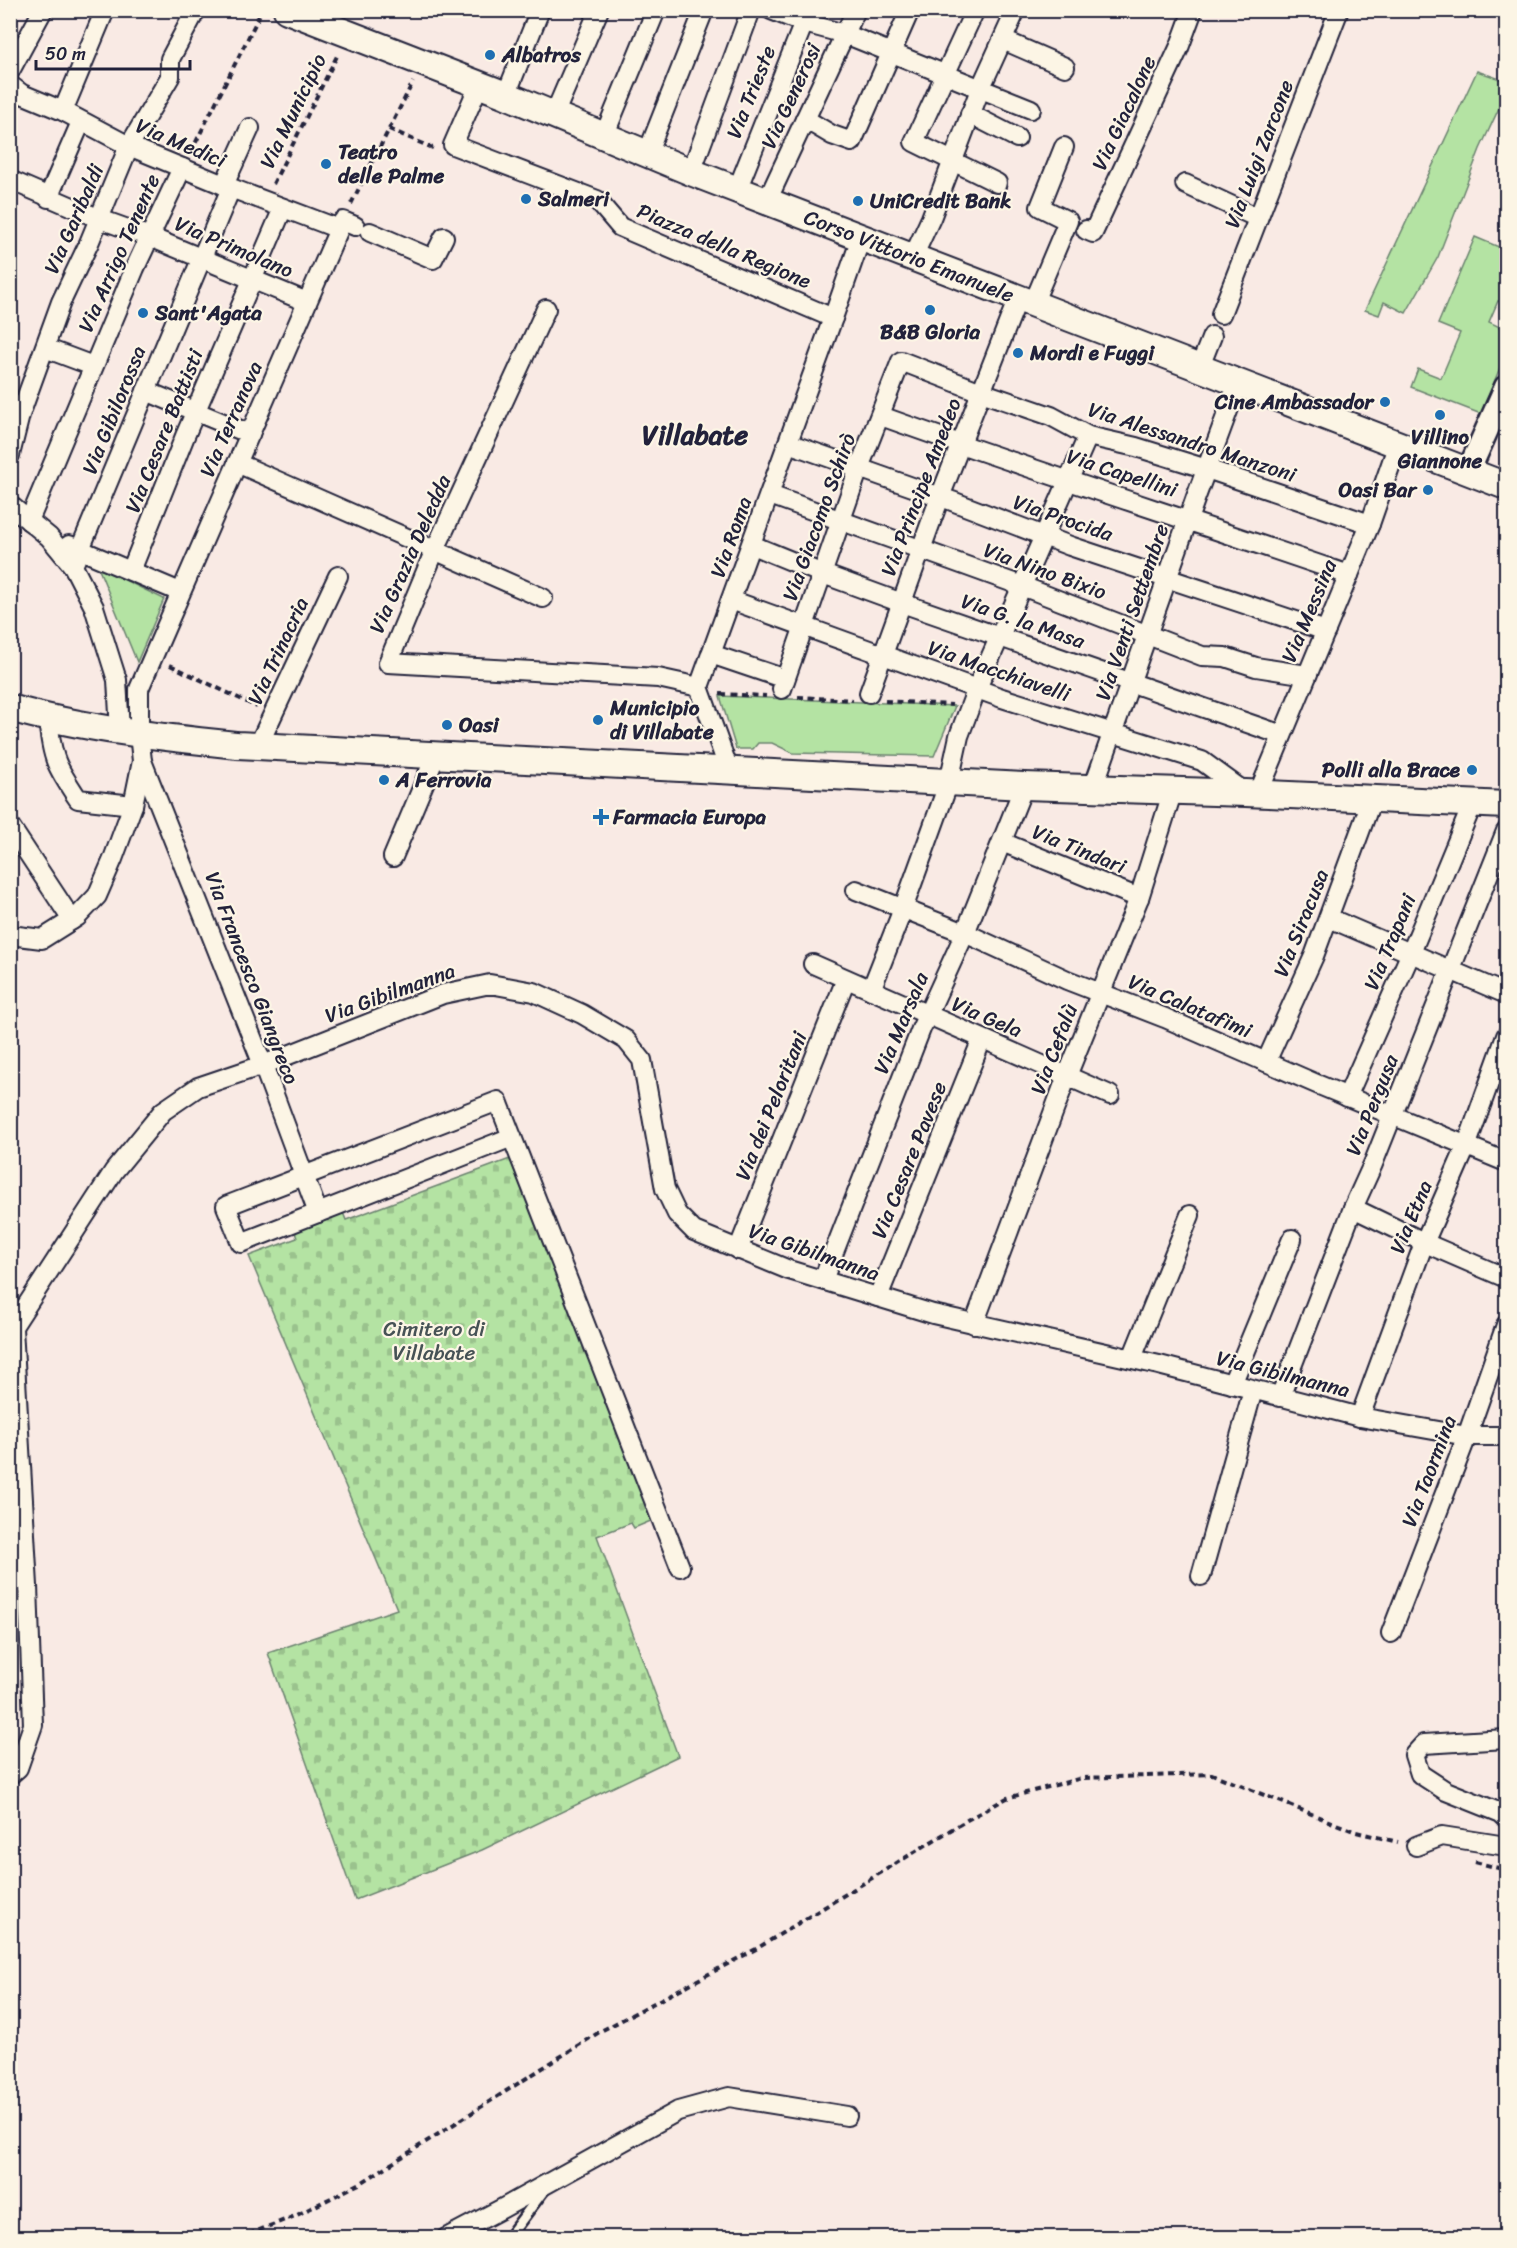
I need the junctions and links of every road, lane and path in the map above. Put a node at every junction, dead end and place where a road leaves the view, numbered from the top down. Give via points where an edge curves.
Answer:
1 (43, 10) edge
2 (105, 10) edge
3 (196, 10) edge
4 (262, 10) edge
5 (287, 10) edge
6 (540, 10) edge
7 (598, 10) edge
8 (656, 10) edge
9 (704, 10) edge
10 (771, 10) edge
11 (856, 10) edge
12 (910, 10) edge
13 (975, 10) edge
14 (1016, 10) edge
15 (1193, 10) edge
16 (1339, 10) edge
17 (748, 11) edge
18 (312, 15) edge
19 (806, 17) edge
20 (348, 34) junction
21 (845, 34) junction
22 (1003, 39) junction
23 (891, 52) junction
24 (423, 62) junction
25 (1065, 67) dead end
26 (10, 71) edge
27 (946, 73) junction
28 (10, 85) edge
29 (479, 85) junction
30 (981, 87) junction
31 (506, 95) junction
32 (1031, 109) dead end
33 (63, 111) junction
34 (970, 114) junction
35 (554, 115) junction
36 (805, 119) junction
37 (81, 122) junction
38 (250, 128) dead end
39 (389, 129) junction
40 (604, 136) junction
41 (1017, 138) dead end
42 (453, 145) junction
43 (129, 146) junction
44 (1064, 147) dead end
45 (647, 154) junction
46 (953, 159) junction
47 (182, 168) junction
48 (691, 172) junction
49 (10, 180) edge
50 (997, 183) dead end
51 (1185, 184) dead end
52 (228, 187) junction
53 (737, 190) junction
54 (48, 198) junction
55 (264, 201) junction
56 (767, 201) junction
57 (283, 208) junction
58 (1258, 218) junction
59 (100, 219) junction
60 (352, 227) junction
61 (1080, 227) junction
62 (150, 237) junction
63 (444, 237) dead end
64 (861, 238) junction
65 (202, 258) junction
66 (913, 258) junction
67 (252, 278) junction
68 (1025, 301) junction
69 (307, 302) junction
70 (546, 309) dead end
71 (1221, 314) dead end
72 (833, 318) junction
73 (1212, 336) dead end
74 (45, 348) junction
75 (901, 361) joint
76 (93, 366) junction
77 (1199, 369) junction
78 (1238, 384) junction
79 (1506, 387) edge
80 (146, 391) junction
81 (981, 392) junction
82 (195, 412) junction
83 (881, 416) junction
84 (250, 434) junction
85 (1088, 436) junction
86 (788, 444) junction
87 (1398, 444) junction
88 (961, 445) junction
89 (10, 455) edge
90 (237, 463) junction
91 (859, 468) junction
92 (1206, 469) junction
93 (1468, 472) junction
94 (1069, 479) junction
95 (1506, 486) edge
96 (770, 495) junction
97 (940, 497) junction
98 (10, 505) edge
99 (1188, 519) junction
100 (29, 520) junction
101 (842, 521) junction
102 (1370, 524) junction
103 (1044, 536) junction
104 (752, 545) junction
105 (922, 549) junction
106 (434, 552) junction
107 (76, 557) junction
108 (131, 571) junction
109 (823, 574) junction
110 (1349, 575) junction
111 (338, 576) dead end
112 (1168, 577) junction
113 (1022, 586) junction
114 (180, 592) junction
115 (543, 598) dead end
116 (731, 600) junction
117 (902, 603) junction
118 (803, 627) junction
119 (1326, 631) junction
120 (1147, 633) junction
121 (999, 636) junction
122 (711, 654) junction
123 (882, 655) junction
124 (153, 656) junction
125 (1306, 675) junction
126 (117, 680) junction
127 (1131, 682) junction
128 (699, 687) junction
129 (976, 688) junction
130 (139, 689) junction
131 (783, 690) junction
132 (718, 694) dead end
133 (870, 698) junction
134 (958, 705) dead end
135 (10, 708) edge
136 (272, 715) junction
137 (48, 719) junction
138 (130, 733) junction
139 (1113, 733) junction
140 (1281, 735) junction
141 (258, 746) junction
142 (436, 755) junction
143 (142, 761) junction
144 (729, 770) junction
145 (949, 782) junction
146 (1024, 786) junction
147 (1093, 788) junction
148 (1173, 790) junction
149 (1252, 793) junction
150 (1372, 799) junction
151 (1473, 803) junction
152 (133, 805) junction
153 (1506, 805) edge
154 (10, 826) edge
155 (1506, 831) edge
156 (1002, 842) junction
157 (393, 857) dead end
158 (856, 890) dead end
159 (1139, 898) junction
160 (903, 909) junction
161 (1329, 918) junction
162 (72, 920) junction
163 (965, 933) junction
164 (11, 934) edge
165 (1410, 955) junction
166 (813, 964) dead end
167 (1450, 970) junction
168 (846, 979) junction
169 (871, 990) junction
170 (1100, 993) junction
171 (1506, 994) edge
172 (927, 1016) junction
173 (1506, 1036) edge
174 (982, 1039) junction
175 (1266, 1062) junction
176 (263, 1065) junction
177 (1066, 1076) junction
178 (1110, 1095) dead end
179 (1347, 1097) junction
180 (1392, 1116) junction
181 (512, 1137) junction
182 (1466, 1147) junction
183 (1506, 1162) edge
184 (305, 1176) junction
185 (1353, 1208) junction
186 (318, 1213) junction
187 (1190, 1215) dead end
188 (1292, 1239) dead end
189 (1424, 1243) junction
190 (738, 1250) junction
191 (1506, 1278) edge
192 (823, 1280) junction
193 (878, 1297) junction
194 (974, 1324) junction
195 (1506, 1325) edge
196 (11, 1327) edge
197 (1132, 1358) junction
198 (1232, 1384) junction
199 (1253, 1390) junction
200 (1280, 1396) junction
201 (1359, 1416) junction
202 (1467, 1436) junction
203 (1506, 1436) edge
204 (680, 1567) dead end
205 (1200, 1576) dead end
206 (1390, 1633) dead end
207 (1506, 1739) edge
208 (10, 1775) edge
209 (1506, 1818) edge
210 (1416, 1846) joint
211 (1506, 1846) edge
212 (1472, 1862) dead end
213 (1506, 1870) edge
214 (847, 2116) dead end
215 (549, 2183) junction
216 (239, 2238) edge
217 (446, 2238) edge
218 (508, 2238) edge

1 - 26 street
2 - 33 street
3 - 43 street, Via Garibaldi via 170,59 170,77
4 - 47 path, Via Arrigo Tenente
5 - 18 main road, Corso Vittorio Emanuele
6 - 31 street
7 - 35 street
8 - 40 street
9 - 45 street
10 - 19 street
11 - 21 street, Via Generosi
12 - 23 street
13 - 27 street
14 - 22 street
15 - 61 street, Via Giacalone via 1179,48
16 - 58 street, Via Luigi Zarcone
17 - 48 street
18 - 20 main road, Corso Vittorio Emanuele
19 - 21 street
19 - 53 street, Via Trieste
20 - 24 main road, Corso Vittorio Emanuele
20 - 55 path, Via Municipio
21 - 23 street
21 - 36 street, Via Generosi
22 - 25 street
22 - 30 street
23 - 27 street
23 - 36 street via 852,142
24 - 29 main road, Corso Vittorio Emanuele
24 - 39 path
27 - 30 street
27 - 46 street via 914,142
28 - 33 street, Via Medici
29 - 31 main road, Corso Vittorio Emanuele
29 - 42 street
30 - 32 street
30 - 34 street
31 - 35 main road, Corso Vittorio Emanuele
33 - 37 street, Via Medici
34 - 41 street
34 - 46 street
35 - 40 main road, Corso Vittorio Emanuele
36 - 56 street, Via Generosi
37 - 43 street, Via Medici
37 - 54 street
38 - 52 street, Via Gibilorossa
39 - 42 path via 438,151
39 - 60 path
40 - 45 main road, Corso Vittorio Emanuele
42 - 72 street, Piazza della Regione via 597,200 620,227
43 - 47 street, Via Medici
43 - 59 street, Via Garibaldi
44 - 61 street via 1040,207
45 - 48 main road, Corso Vittorio Emanuele
46 - 50 street
46 - 66 street
47 - 52 street, Via Medici
47 - 62 street, Via Arrigo Tenente
48 - 53 main road, Corso Vittorio Emanuele
49 - 54 street, Via Primolano
51 - 58 street
52 - 55 street, Via Medici
52 - 65 street, Via Gibilorossa
53 - 56 main road, Corso Vittorio Emanuele
54 - 59 street, Via Primolano
55 - 57 street, Via Medici
56 - 64 main road, Corso Vittorio Emanuele
57 - 60 street, Via Medici
57 - 67 street, Via Cesare Battisti
58 - 71 street, Via Luigi Zarcone
59 - 62 street, Via Primolano
59 - 74 street, Via Garibaldi
60 - 63 street, Via Medici via 433,259
60 - 69 street, Via Terranova
61 - 68 street, Via Giacalone
62 - 65 street, Via Primolano
62 - 76 street, Via Arrigo Tenente
64 - 66 main road, Corso Vittorio Emanuele
64 - 72 street
65 - 67 street, Via Primolano
65 - 80 street, Via Gibilorossa
66 - 68 main road, Corso Vittorio Emanuele
67 - 69 street, Via Primolano
67 - 82 street, Via Cesare Battisti
68 - 77 main road, Corso Vittorio Emanuele
68 - 81 street, Via Principe Amedeo
69 - 84 street, Via Terranova
70 - 106 street, Via Grazia Deledda
72 - 86 street, Via Roma
73 - 77 street
74 - 76 street
74 - 89 street, Via Garibaldi
75 - 81 street, Via Alessandro Manzoni
75 - 83 street, Via Giacomo Schirò
76 - 100 street, Via Arrigo Tenente
77 - 78 main road, Corso Vittorio Emanuele
78 - 87 main road, Corso Vittorio Emanuele
78 - 92 street, Via Venti Settembre
79 - 93 street
80 - 82 street
80 - 107 street, Via Gibilorossa
81 - 85 street, Via Alessandro Manzoni via 1051,416
81 - 88 street, Via Principe Amedeo
82 - 84 street
82 - 108 street, Via Cesare Battisti
83 - 88 street, Via Capellini
83 - 91 street, Via Giacomo Schirò
84 - 90 street, Via Terranova
85 - 92 street, Via Alessandro Manzoni
85 - 94 street
86 - 91 street, Via Procida
86 - 96 street, Via Roma
87 - 93 main road, Corso Vittorio Emanuele
87 - 102 street, Via Messina
88 - 94 street, Via Capellini
88 - 97 street, Via Principe Amedeo
90 - 106 street
90 - 114 street, Via Terranova
91 - 97 street, Via Procida
91 - 101 street, Via Giacomo Schirò
92 - 99 street, Via Venti Settembre
92 - 102 street, Via Alessandro Manzoni
93 - 95 main road, Corso Vittorio Emanuele
94 - 99 street, Via Capellini
94 - 103 street
96 - 101 street, Via Nino Bixio
96 - 104 street, Via Roma
97 - 103 street, Via Procida
97 - 105 street, Via Principe Amedeo
98 - 100 street
99 - 110 street, Via Capellini
99 - 112 street, Via Venti Settembre
100 - 107 street
101 - 105 street, Via Nino Bixio
101 - 109 street, Via Giacomo Schirò
102 - 110 street, Via Messina
103 - 112 street, Via Procida
103 - 113 street
104 - 109 street, Via G. la Masa
104 - 116 street, Via Roma
105 - 113 street, Via Nino Bixio
105 - 117 street, Via Principe Amedeo
106 - 115 street
106 - 128 street, Via Grazia Deledda via 388,663 658,678
107 - 108 street
107 - 126 street
108 - 114 street
109 - 117 street, Via G. la Masa
109 - 118 street, Via Giacomo Schirò
110 - 119 street, Via Messina
111 - 136 street, Via Trinacria
112 - 119 street, Via Procida
112 - 120 street, Via Venti Settembre
113 - 120 street, Via Nino Bixio
113 - 121 street
114 - 124 street, Via Terranova
116 - 118 street, Via Macchiavelli
116 - 122 street, Via Roma
117 - 121 street, Via G. la Masa
117 - 123 street, Via Principe Amedeo
118 - 123 street, Via Macchiavelli
118 - 131 street, Via Giacomo Schirò
119 - 125 street, Via Messina
120 - 125 street, Via Nino Bixio via 1202,656 1225,657 1256,667
120 - 127 street, Via Venti Settembre
121 - 127 street, Via G. la Masa
121 - 129 street
122 - 128 street, Via Roma
122 - 131 street
123 - 129 street, Via Macchiavelli
123 - 133 street, Via Principe Amedeo
124 - 130 street, Via Terranova
124 - 136 path
125 - 140 street, Via Messina
126 - 130 street
126 - 138 street
127 - 139 street, Via Venti Settembre
127 - 140 street, Via G. la Masa
128 - 144 street
129 - 139 street, Via Macchiavelli
129 - 145 street via 959,736
130 - 138 street, Via Terranova
131 - 132 path
131 - 133 path
133 - 134 path
135 - 137 main road
136 - 141 street, Via Trinacria
137 - 138 main road
137 - 152 street via 57,767 78,799
138 - 141 main road
138 - 143 street
139 - 147 street, Via Venti Settembre
139 - 149 street, Via Macchiavelli via 1202,761
140 - 149 street, Via Messina
141 - 142 main road
142 - 144 main road via 513,766
142 - 157 street
143 - 152 street
143 - 176 street, Via Francesco Giangreco
144 - 145 main road
145 - 146 main road
145 - 160 street
146 - 147 main road
146 - 156 street, Via Marsala
147 - 148 main road
148 - 149 main road
148 - 159 street, Via Cefalù
149 - 150 main road
150 - 151 main road
150 - 161 street, Via Siracusa
151 - 153 main road
151 - 165 street, Via Trapani
152 - 162 street via 97,896
154 - 162 street
155 - 167 street, Via Pergusa
156 - 159 street, Via Tindari
156 - 163 street, Via Marsala
158 - 160 street, Via Calatafimi
159 - 170 street, Via Cefalù
160 - 163 street, Via Calatafimi
160 - 169 street
161 - 165 street
161 - 175 street, Via Siracusa
162 - 164 street via 42,939
163 - 170 street, Via Calatafimi
163 - 172 street, Via Marsala
165 - 167 street
165 - 179 street, Via Trapani
166 - 168 street, Via Gela
167 - 171 street
167 - 180 street, Via Pergusa
168 - 169 street, Via Gela
168 - 190 street, Via dei Peloritani
169 - 172 street, Via Gela
170 - 175 street, Via Calatafimi
170 - 177 street, Via Cefalù
172 - 174 street, Via Gela
172 - 192 street, Via Marsala
173 - 182 street, Via Etna
174 - 177 street, Via Gela
174 - 193 street, Via Cesare Pavese
175 - 179 street, Via Calatafimi
176 - 184 street, Via Francesco Giangreco
176 - 190 street, Via Gibilmanna via 443,994 490,984 534,992 626,1040 642,1060 664,1189 677,1214 694,1231
176 - 196 street, Via Gibilmanna via 198,1087 163,1111 114,1171
177 - 178 street, Via Gela
177 - 194 street, Via Cefalù
179 - 180 street, Via Calatafimi
180 - 182 street, Via Calatafimi
180 - 185 street, Via Pergusa
181 - 184 street via 498,1101
181 - 186 street
181 - 204 street
182 - 183 street, Via Calatafimi
182 - 189 street, Via Etna
184 - 186 street, Via Francesco Giangreco
184 - 186 street via 226,1206 241,1243
185 - 189 street
185 - 200 street, Via Pergusa
187 - 197 street
188 - 198 street
189 - 191 street
189 - 201 street, Via Etna
190 - 192 street, Via Gibilmanna
192 - 193 street, Via Gibilmanna
193 - 194 street, Via Gibilmanna
194 - 197 street, Via Gibilmanna
195 - 202 street, Via Taormina
196 - 208 street via 33,1725 18,1768
197 - 198 street, Via Gibilmanna
198 - 199 street, Via Gibilmanna
199 - 200 street, Via Gibilmanna
199 - 205 street
200 - 201 street, Via Gibilmanna
201 - 202 street, Via Gibilmanna
202 - 203 street, Via Gibilmanna
202 - 206 street, Via Taormina
207 - 209 street via 1424,1744 1414,1755 1420,1774 1446,1791
210 - 211 street via 1442,1836
210 - 216 path via 1356,1832 1212,1774 1082,1778 1007,1798 756,1949 601,2031 361,2183
212 - 213 path
214 - 215 street via 729,2097 678,2111
215 - 217 street
215 - 218 lane

